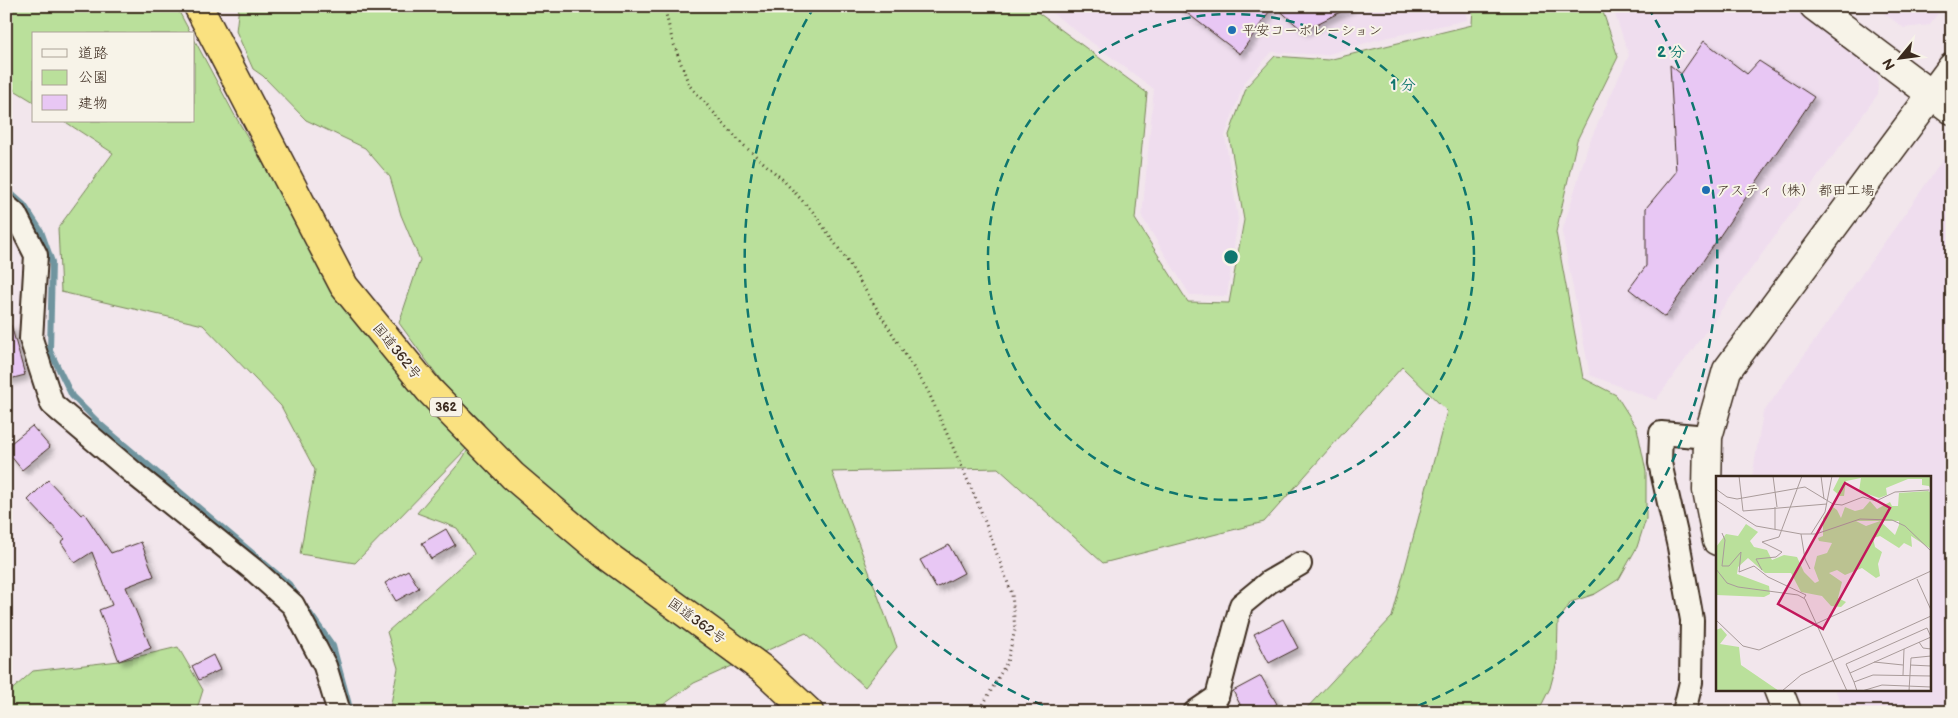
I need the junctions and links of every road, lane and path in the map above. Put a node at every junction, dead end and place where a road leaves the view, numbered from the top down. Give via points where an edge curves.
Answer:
1 (198, 6) edge
2 (664, 6) edge
3 (1814, 6) edge
4 (1952, 67) edge
5 (1941, 102) edge
6 (6, 206) edge
7 (1708, 437) junction
8 (1716, 536) edge
9 (1300, 564) dead end
10 (1778, 690) edge
11 (339, 712) edge
12 (809, 712) edge
13 (979, 712) edge
14 (1195, 712) edge
15 (1684, 712) edge
16 (1787, 712) edge

1 - 12 highway, 国道362号 / 362 via 344,286 429,390 513,476 606,555 765,671
2 - 13 path via 689,85 741,144 782,179 813,212 928,391 979,506 1012,594 1015,630 1007,662
3 - 5 street
4 - 5 street
5 - 7 street via 1727,370
6 - 11 street via 15,214 36,255 31,339 52,404 293,605 326,666
7 - 8 street via 1707,490
7 - 15 street via 1661,433 1660,463 1692,620 1691,682
9 - 14 street via 1269,582 1241,605 1217,697
10 - 16 street

